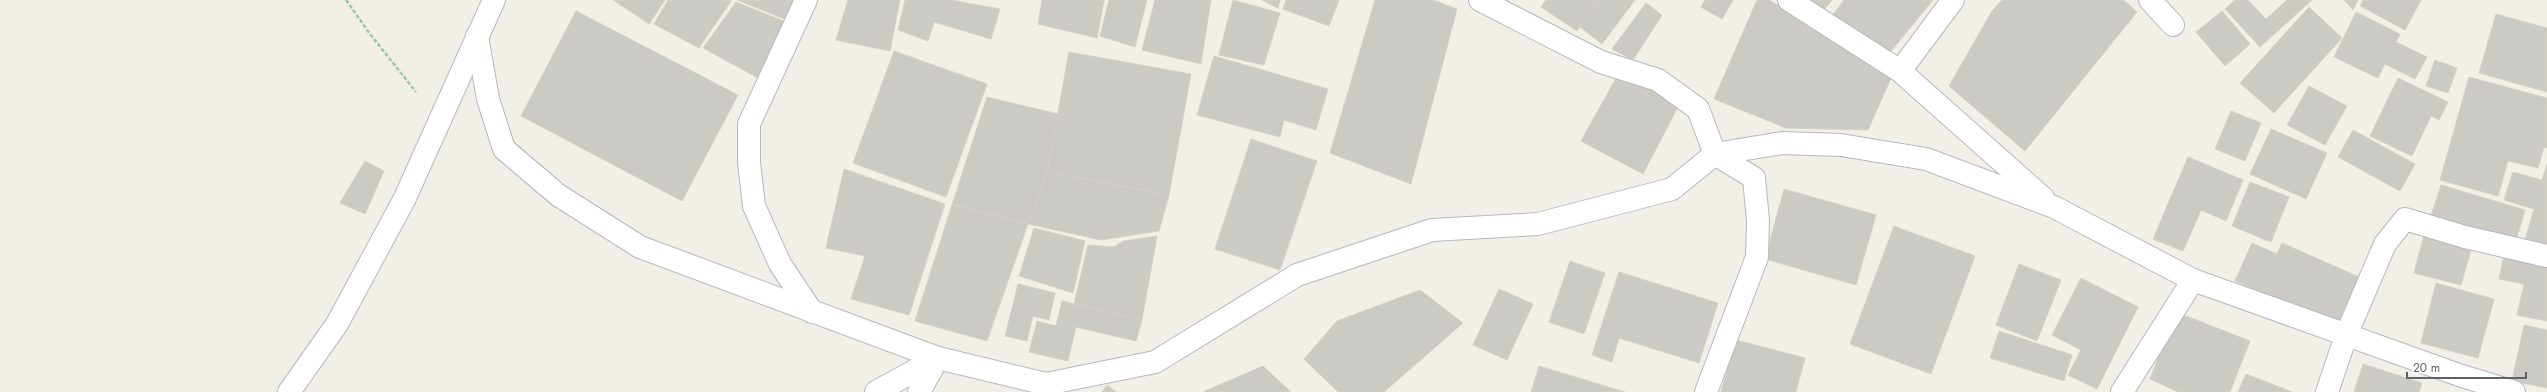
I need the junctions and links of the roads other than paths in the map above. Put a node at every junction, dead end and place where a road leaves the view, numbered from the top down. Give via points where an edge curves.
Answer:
1 (494, 0) edge
2 (806, 0) edge
3 (1480, 0) edge
4 (1789, 0) edge
5 (1953, 0) edge
6 (2150, 0) edge
7 (2173, 25) dead end
8 (477, 36) junction
9 (1900, 71) junction
10 (1715, 154) junction
11 (2054, 207) junction
12 (2547, 256) edge
13 (2193, 280) junction
14 (812, 312) junction
15 (2347, 333) junction
16 (938, 358) junction
17 (289, 392) edge
18 (876, 392) edge
19 (919, 392) edge
20 (1706, 392) edge
21 (2122, 392) edge
22 (2327, 392) edge
23 (2514, 392) edge

1 - 8 street
2 - 14 street via 749,124 749,162 754,206 780,264
3 - 10 street via 1601,62 1658,80 1698,109
4 - 9 street
5 - 9 street
6 - 7 street
8 - 14 street via 488,99 504,149 558,195 640,247
8 - 17 street via 404,200 337,324
9 - 11 street
10 - 11 street via 1782,143 1840,145 1926,158
10 - 16 street via 1672,189 1538,224 1432,230 1297,275 1155,362 1046,384
10 - 20 street via 1754,178 1758,221 1757,257
11 - 13 street
12 - 15 street via 2465,237 2405,219 2385,244
13 - 15 street
13 - 21 street
14 - 16 street
15 - 22 street
15 - 23 street via 2458,375
16 - 18 street
16 - 19 street

